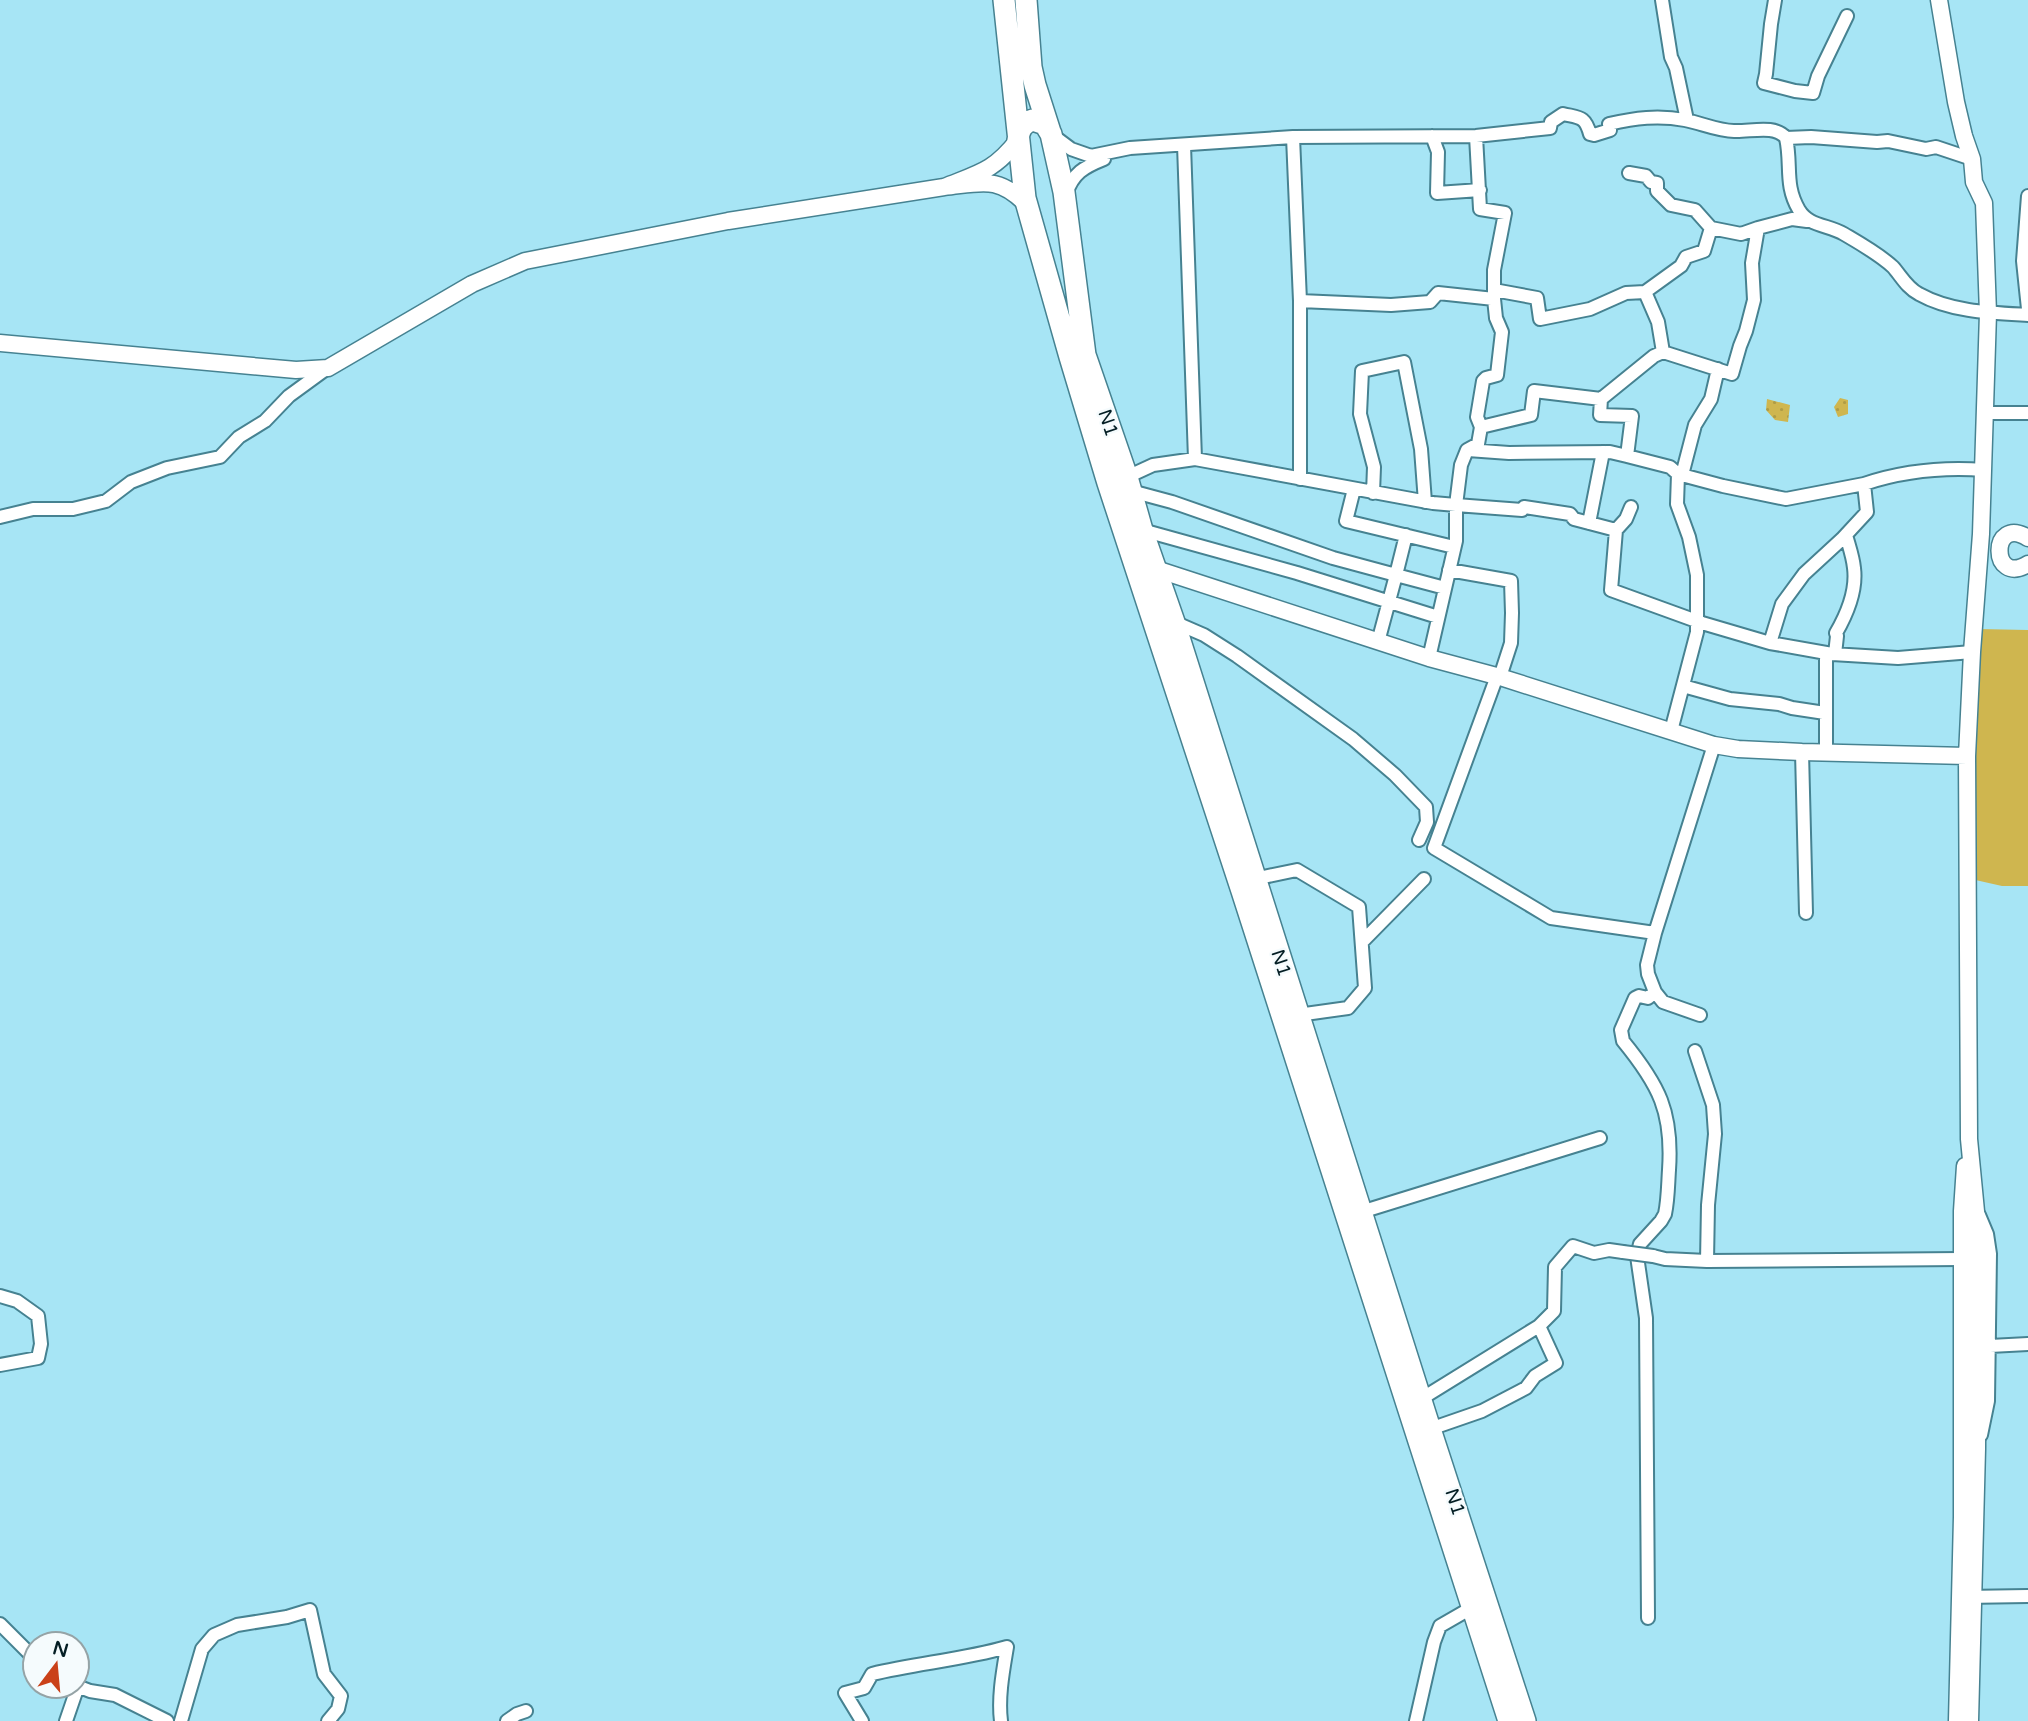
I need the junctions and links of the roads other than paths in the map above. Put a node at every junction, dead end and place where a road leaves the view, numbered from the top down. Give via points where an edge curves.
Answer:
1 (1003, 0) edge
2 (1026, 0) edge
3 (1662, 0) edge
4 (1775, 0) edge
5 (1939, 0) edge
6 (1847, 16) dead end
7 (1687, 120) junction
8 (1051, 134) junction
9 (1432, 136) junction
10 (1476, 136) junction
11 (1293, 137) junction
12 (1786, 138) junction
13 (1018, 140) junction
14 (1184, 145) junction
15 (1130, 148) junction
16 (1972, 159) junction
17 (1629, 173) dead end
18 (944, 187) junction
19 (1480, 190) junction
20 (2028, 196) edge
21 (1065, 198) junction
22 (1027, 205) junction
23 (1807, 221) junction
24 (1711, 228) junction
25 (1758, 228) junction
26 (1646, 292) junction
27 (1494, 294) junction
28 (1300, 301) junction
29 (2028, 309) edge
30 (1988, 313) junction
31 (2028, 315) edge
32 (0, 343) edge
33 (1663, 352) junction
34 (328, 368) junction
35 (1718, 369) junction
36 (1601, 400) junction
37 (1986, 412) junction
38 (2028, 413) edge
39 (1481, 427) junction
40 (1467, 450) junction
41 (1603, 452) junction
42 (1627, 456) junction
43 (1195, 459) junction
44 (1984, 470) junction
45 (1680, 475) junction
46 (1300, 480) junction
47 (1129, 484) junction
48 (1864, 484) junction
49 (1354, 489) junction
50 (1373, 493) junction
51 (1425, 502) junction
52 (1456, 505) junction
53 (1631, 506) dead end
54 (0, 517) edge
55 (1589, 523) junction
56 (1142, 530) junction
57 (1616, 530) junction
58 (1981, 534) junction
59 (1846, 535) junction
60 (1406, 536) junction
61 (2020, 536) edge
62 (1454, 547) junction
63 (1979, 568) junction
64 (2022, 568) edge
65 (1156, 569) junction
66 (1449, 570) junction
67 (1396, 575) junction
68 (1445, 588) junction
69 (1389, 602) junction
70 (1438, 617) junction
71 (1174, 622) junction
72 (1698, 622) junction
73 (1378, 642) junction
74 (1770, 643) junction
75 (1972, 652) junction
76 (1830, 653) junction
77 (1429, 658) junction
78 (1498, 676) junction
79 (1683, 686) junction
80 (1825, 713) junction
81 (1671, 731) junction
82 (1714, 745) junction
83 (1802, 752) junction
84 (1826, 752) junction
85 (1967, 756) junction
86 (1419, 840) dead end
87 (1254, 879) junction
88 (1424, 879) dead end
89 (1807, 913) dead end
90 (1655, 933) junction
91 (1362, 942) junction
92 (1655, 992) junction
93 (1298, 1015) junction
94 (1700, 1015) dead end
95 (1695, 1051) dead end
96 (1600, 1138) dead end
97 (1969, 1139) junction
98 (1976, 1208) junction
99 (1361, 1212) junction
100 (1962, 1259) junction
101 (1707, 1261) junction
102 (0, 1296) edge
103 (1539, 1326) junction
104 (2028, 1344) edge
105 (1990, 1346) junction
106 (0, 1365) edge
107 (1421, 1399) junction
108 (1430, 1429) junction
109 (1977, 1449) junction
110 (2028, 1596) edge
111 (1967, 1597) junction
112 (1473, 1607) junction
113 (1648, 1618) dead end
114 (0, 1624) edge
115 (21, 1645) edge
116 (91, 1691) edge
117 (73, 1700) edge
118 (526, 1711) dead end
119 (66, 1721) edge
120 (167, 1721) edge
121 (181, 1721) edge
122 (328, 1721) edge
123 (507, 1721) edge
124 (862, 1721) edge
125 (1001, 1721) edge
126 (1416, 1721) edge
127 (1509, 1721) edge
128 (1525, 1721) edge
129 (1957, 1721) edge
130 (1970, 1721) edge

1 - 13 highway, N1
2 - 8 highway via 1031,67
3 - 7 street
4 - 6 street via 1764,83 1795,92 1813,93
5 - 16 main road
7 - 10 street via 1637,117 1608,124 1610,130 1594,135 1583,118 1563,114 1550,122 1550,128
7 - 12 street via 1731,131 1775,130
8 - 13 highway via 1045,124 1033,120 1022,126
8 - 15 street via 1071,149 1091,156
8 - 21 highway, N1
9 - 10 street
9 - 11 street
9 - 19 street via 1438,152 1437,193
10 - 19 street
11 - 14 street
11 - 28 street
12 - 16 street via 1888,141 1936,147
12 - 23 street via 1790,192
13 - 18 main road via 988,170
13 - 22 highway, N1
14 - 15 street
14 - 43 street
15 - 21 street via 1073,177
16 - 30 main road via 1974,182 1984,203
17 - 24 street via 1657,183 1657,191 1671,205 1695,210
18 - 22 main road via 992,182
18 - 34 main road via 525,261 472,284
19 - 27 street via 1480,209 1505,213
20 - 29 street via 2022,261
21 - 22 highway via 1059,211 1046,216
21 - 47 highway, N1 / N1 via 1085,355
22 - 112 highway, N1 via 1108,483
23 - 25 street via 1792,219
23 - 30 street via 1834,228 1864,246 1917,293
24 - 25 street via 1741,234
24 - 26 street via 1704,251 1686,257
25 - 35 street via 1752,263 1754,300 1746,331 1732,374
26 - 27 street via 1626,293 1590,309 1540,319 1537,298
26 - 33 street
27 - 28 street via 1438,293 1430,302 1409,304
27 - 39 street via 1502,332 1497,375 1483,381 1477,417
28 - 46 street
30 - 31 street
30 - 37 main road
32 - 34 main road via 296,370
33 - 35 street
33 - 36 street
34 - 54 street via 220,457 167,468 131,482 106,501
35 - 45 street via 1711,399 1695,425
36 - 39 street via 1534,391 1531,415
36 - 42 street via 1600,415 1632,416
37 - 38 street
37 - 44 main road
39 - 40 street via 1478,444
40 - 41 street
40 - 52 street
41 - 42 street
41 - 55 street
42 - 45 street via 1670,467
43 - 46 street
43 - 47 street via 1153,465
44 - 48 street via 1924,470
44 - 58 main road
45 - 48 street via 1786,499
45 - 72 street via 1677,504 1697,575
46 - 49 street
47 - 56 highway, N1 / N1
47 - 67 street via 1333,558
48 - 59 street via 1867,512
49 - 50 street
49 - 60 street via 1346,521
50 - 51 street
50 - 51 street via 1374,467 1360,414 1362,371 1404,362 1421,449
51 - 52 street
52 - 55 street via 1524,507 1570,514
52 - 62 street
53 - 57 street
55 - 57 street
56 - 65 highway, N1 / N1
56 - 69 street
57 - 72 street via 1611,590
58 - 61 main road
58 - 63 main road
59 - 74 street via 1804,574 1782,604
59 - 76 street via 1854,577 1847,613
60 - 62 street
60 - 67 street
61 - 64 main road via 2006,536 1998,555 2001,561
62 - 66 street
63 - 64 main road
63 - 75 main road
65 - 71 highway, N1 / N1
65 - 73 main road
66 - 68 street
66 - 78 street via 1511,581 1511,643
67 - 68 street
67 - 69 street
68 - 70 street
69 - 70 street
69 - 73 street
70 - 77 street
71 - 86 street via 1237,656 1395,775 1426,807 1427,822
71 - 87 highway, N1 / N1
72 - 74 street
72 - 79 street
73 - 77 main road
74 - 76 street
75 - 76 street via 1898,658
75 - 85 main road
76 - 80 street
77 - 78 main road
78 - 81 main road
78 - 90 street via 1434,848 1551,918
79 - 80 street via 1730,699
79 - 81 street
80 - 84 street
81 - 82 main road
82 - 83 main road
82 - 90 street
83 - 84 main road
83 - 89 street
84 - 85 main road
85 - 97 main road
87 - 91 street via 1297,870 1359,907
87 - 93 highway, N1 / N1
88 - 91 street
90 - 92 street via 1647,965
91 - 93 street via 1365,988 1348,1008
92 - 94 street via 1667,1004
92 - 113 street via 1648,998 1635,998 1621,1034 1656,1087 1671,1143 1665,1214 1640,1244 1637,1256 1646,1318
93 - 99 highway, N1 / N1
95 - 101 street via 1713,1104 1715,1134
96 - 99 street
97 - 98 main road
97 - 100 main road
98 - 105 street via 1990,1248
98 - 109 main road
99 - 107 highway, N1 / N1
100 - 101 street
100 - 111 main road via 1962,1517
101 - 103 street, bridge via 1609,1250 1594,1253 1573,1246 1555,1267 1554,1311
102 - 106 street via 38,1316 41,1343 38,1358
103 - 107 street
103 - 108 street via 1556,1363 1526,1388
104 - 105 street
105 - 109 street via 1987,1410
107 - 108 highway, N1 / N1
108 - 128 highway, N1 / N1
109 - 111 main road
110 - 111 street
111 - 129 main road
111 - 130 main road
112 - 126 street via 1440,1626
112 - 127 highway, N1
114 - 115 street
116 - 120 street via 115,1695
117 - 119 street
118 - 123 street
121 - 122 street via 202,1649 214,1635 237,1625 310,1610 324,1674 341,1696
124 - 125 street via 845,1693 864,1688 872,1674 1007,1647

